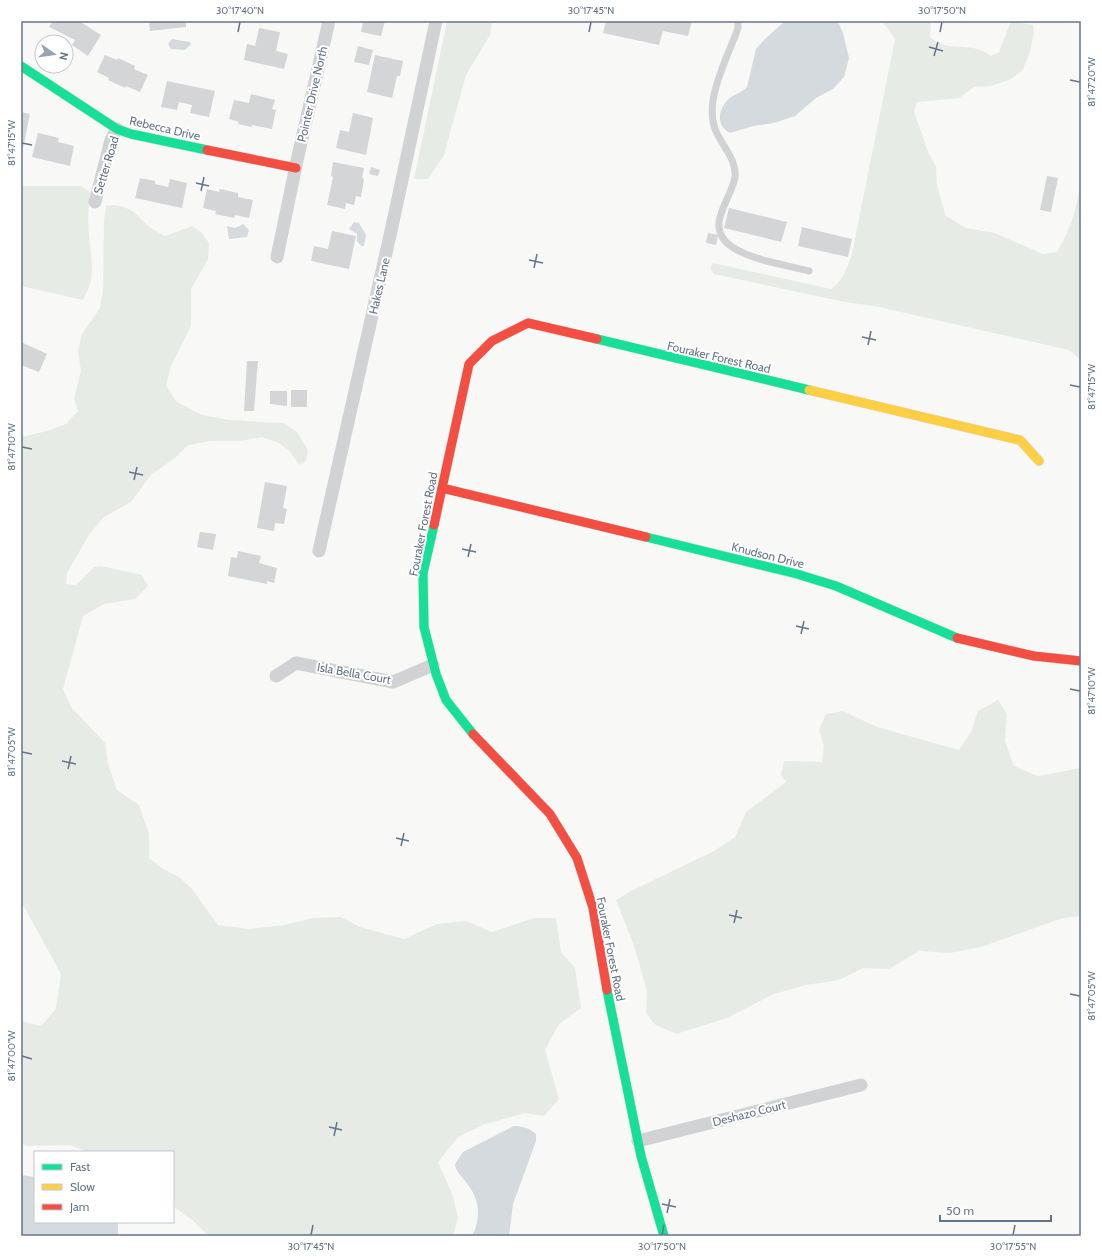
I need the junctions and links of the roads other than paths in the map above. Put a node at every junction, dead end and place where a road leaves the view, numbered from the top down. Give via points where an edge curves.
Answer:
1 (329, 21) edge
2 (436, 21) edge
3 (738, 21) edge
4 (21, 66) edge
5 (118, 129) junction
6 (296, 168) junction
7 (95, 202) dead end
8 (277, 257) dead end
9 (809, 271) dead end
10 (1038, 462) dead end
11 (442, 488) junction
12 (319, 551) dead end
13 (1081, 660) edge
14 (433, 665) junction
15 (276, 676) dead end
16 (861, 1085) dead end
17 (638, 1141) junction
18 (664, 1236) edge

1 - 6 street, Pointer Drive North
2 - 12 street, Hakes Lane via 392,231
3 - 9 lane via 738,28 713,97 711,114 716,130 733,162 735,176 719,219 719,228 726,242 742,253
4 - 5 street, Rebecca Drive
5 - 6 street, Rebecca Drive via 131,134
5 - 7 street, Setter Road via 111,140
6 - 8 street, Pointer Drive North
10 - 11 street, Fouraker Forest Road via 1020,440 528,324 492,341 469,364
11 - 13 street, Knudson Drive via 797,574 836,586 954,637 1034,656
11 - 14 street, Fouraker Forest Road via 423,573 424,627
14 - 15 street, Isla Bella Court via 393,682 296,662
14 - 17 street, Fouraker Forest Road via 446,700 479,741 550,814 577,858 593,908 609,1002
16 - 17 street, Deshazo Court
17 - 18 street, Fouraker Forest Road

